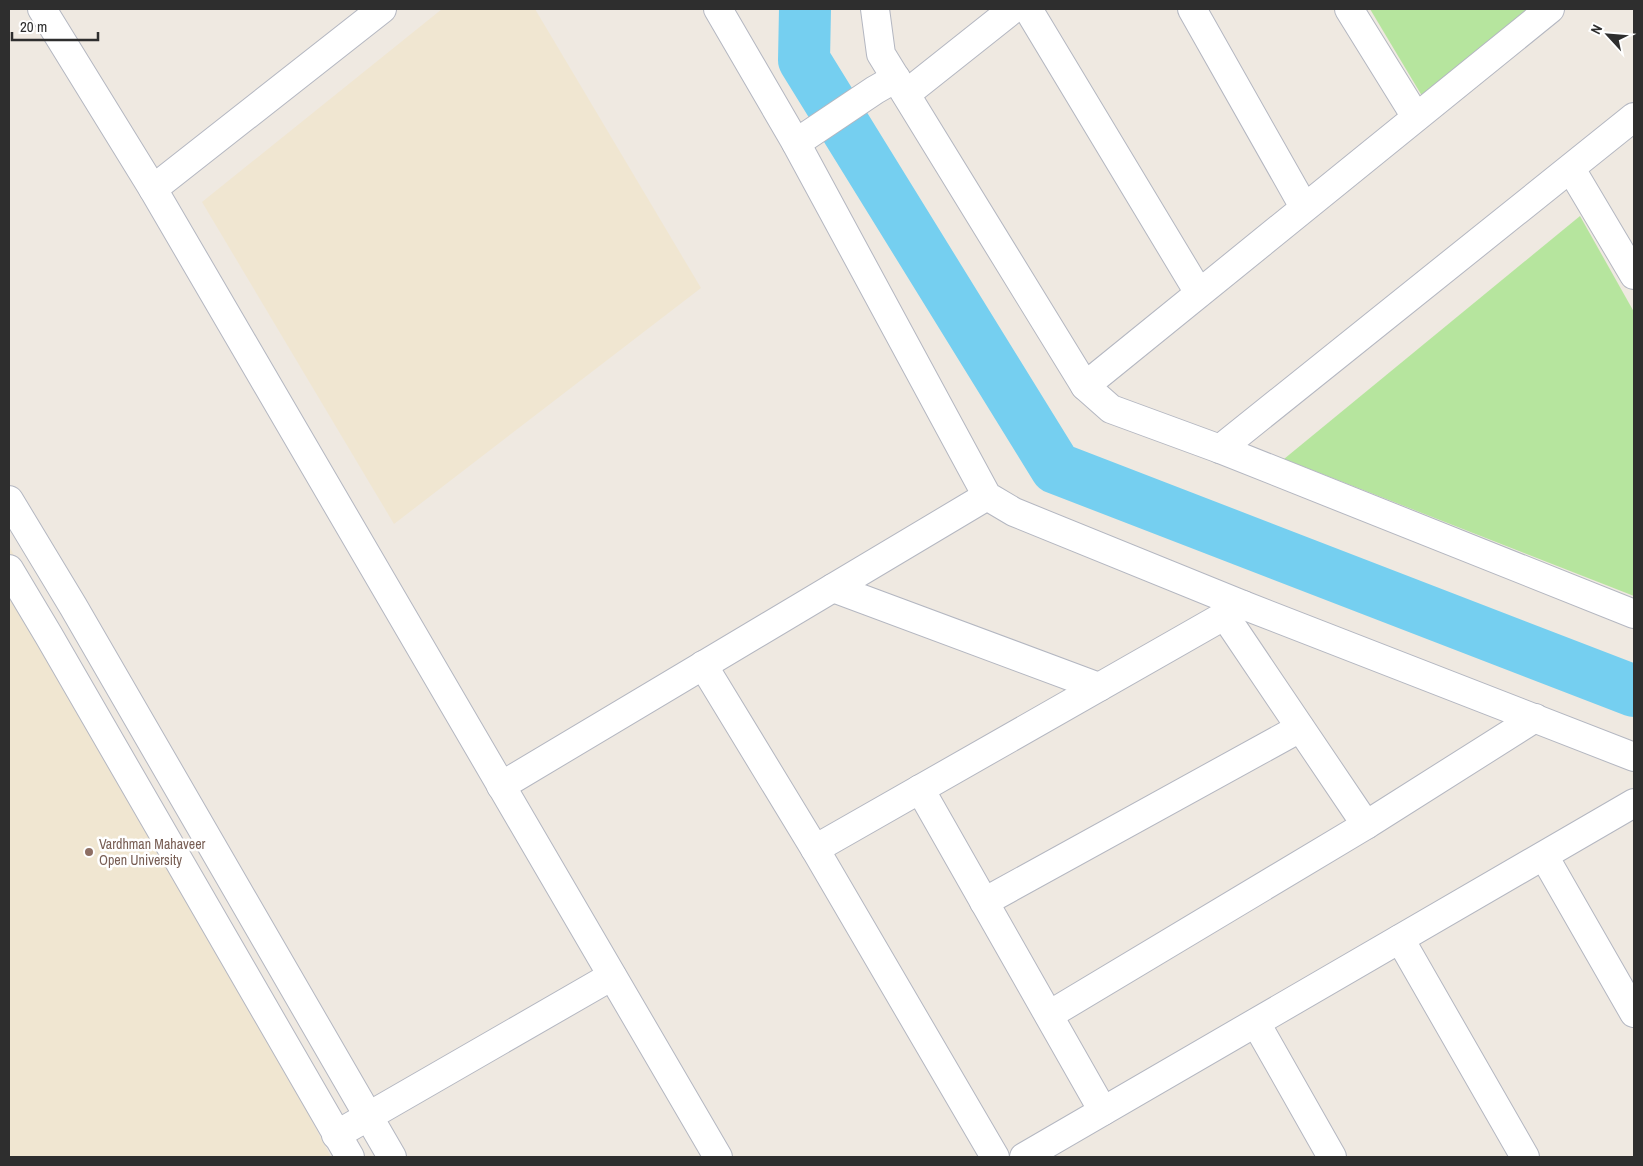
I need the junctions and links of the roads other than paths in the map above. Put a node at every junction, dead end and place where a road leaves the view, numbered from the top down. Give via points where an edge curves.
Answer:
1 (42, 9) edge
2 (382, 9) edge
3 (718, 9) edge
4 (875, 9) edge
5 (1013, 9) edge
6 (1028, 9) edge
7 (1192, 9) edge
8 (1349, 9) edge
9 (1550, 9) edge
10 (892, 88) junction
11 (1416, 116) junction
12 (1634, 117) edge
13 (803, 139) junction
14 (1571, 169) junction
15 (153, 189) junction
16 (1304, 207) junction
17 (1634, 275) edge
18 (1199, 293) junction
19 (1085, 386) junction
20 (1220, 449) junction
21 (988, 496) junction
22 (9, 500) edge
23 (9, 569) edge
24 (833, 588) junction
25 (1234, 610) junction
26 (1634, 614) edge
27 (703, 665) junction
28 (1099, 687) junction
29 (1535, 718) junction
30 (1300, 728) junction
31 (1634, 757) edge
32 (501, 786) junction
33 (920, 789) junction
34 (1634, 804) edge
35 (1366, 825) junction
36 (815, 849) junction
37 (1544, 856) junction
38 (984, 902) junction
39 (1400, 939) junction
40 (612, 976) junction
41 (1634, 1013) edge
42 (1049, 1016) junction
43 (1256, 1023) junction
44 (1103, 1111) junction
45 (368, 1116) junction
46 (343, 1146) edge
47 (392, 1157) edge
48 (718, 1157) edge
49 (995, 1157) edge
50 (1024, 1157) edge
51 (1332, 1157) edge
52 (1525, 1157) edge

1 - 15 street
2 - 15 street
3 - 13 street
4 - 10 street via 881,54
5 - 10 street
6 - 18 street
7 - 16 street
8 - 11 street
9 - 11 street
10 - 13 street
10 - 19 street
11 - 16 street
12 - 14 street
13 - 21 street
14 - 17 street
14 - 20 street
15 - 32 street
16 - 18 street
18 - 19 street
19 - 20 street via 1112,409
20 - 26 street
21 - 24 street
21 - 25 street via 1014,512
22 - 45 street
23 - 46 street
24 - 27 street
24 - 28 street
25 - 28 street
25 - 29 street
25 - 30 street
27 - 32 street
27 - 36 street
28 - 33 street
29 - 31 street
29 - 35 street
30 - 35 street
30 - 38 street
32 - 40 street
33 - 36 street
33 - 38 street
34 - 37 street
35 - 42 street
36 - 49 street
37 - 39 street
37 - 41 street
38 - 42 street
39 - 43 street
39 - 52 street
40 - 45 street
40 - 48 street
42 - 44 street
43 - 44 street
43 - 51 street
44 - 50 street
45 - 46 street
45 - 47 street

